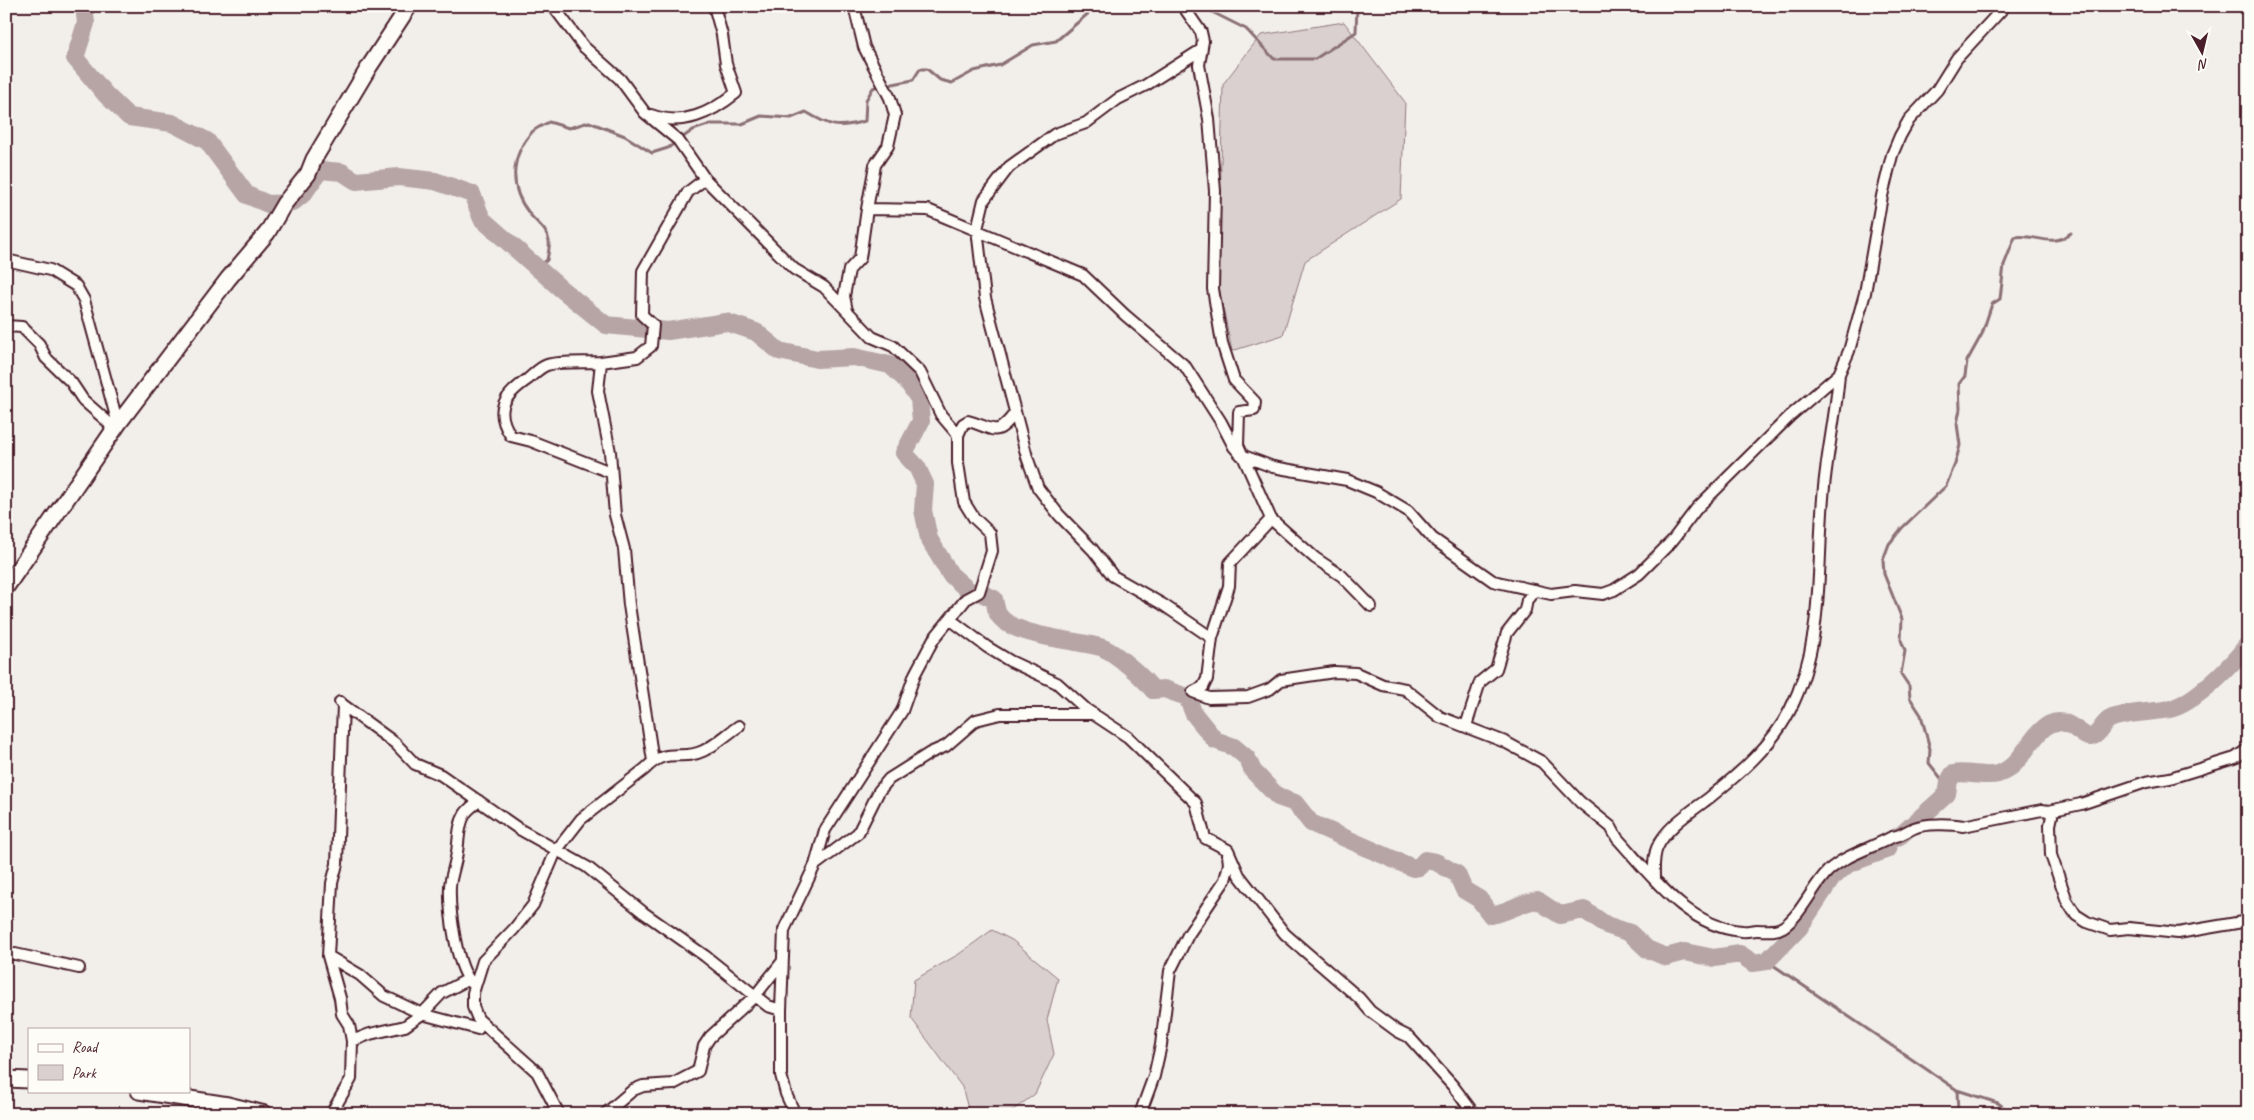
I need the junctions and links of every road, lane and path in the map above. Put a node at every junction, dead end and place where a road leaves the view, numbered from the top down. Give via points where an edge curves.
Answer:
1 (409, 6) edge
2 (553, 6) edge
3 (714, 6) edge
4 (854, 6) edge
5 (1183, 6) edge
6 (2005, 6) edge
7 (1201, 50) junction
8 (645, 113) junction
9 (705, 179) junction
10 (866, 209) junction
11 (977, 229) junction
12 (6, 260) edge
13 (848, 311) junction
14 (6, 326) edge
15 (601, 362) junction
16 (1839, 374) junction
17 (1015, 413) junction
18 (116, 428) junction
19 (958, 435) junction
20 (1241, 455) junction
21 (610, 472) junction
22 (1271, 519) junction
23 (6, 587) edge
24 (1536, 590) junction
25 (1371, 606) dead end
26 (950, 620) junction
27 (1212, 638) junction
28 (1095, 714) junction
29 (739, 726) dead end
30 (1466, 726) junction
31 (2248, 749) edge
32 (653, 761) junction
33 (479, 801) junction
34 (2050, 811) junction
35 (556, 850) junction
36 (1228, 850) junction
37 (815, 865) junction
38 (1654, 878) junction
39 (2248, 921) edge
40 (6, 954) edge
41 (328, 956) junction
42 (782, 962) junction
43 (80, 968) dead end
44 (471, 982) junction
45 (755, 996) junction
46 (781, 1010) junction
47 (422, 1014) junction
48 (478, 1029) dead end
49 (352, 1042) junction
50 (7, 1074) edge
51 (28, 1080) edge
52 (145, 1092) edge
53 (265, 1114) edge
54 (331, 1114) edge
55 (559, 1114) edge
56 (605, 1114) edge
57 (795, 1114) edge
58 (1140, 1114) edge
59 (1474, 1114) edge

1 - 18 street via 298,189
2 - 8 street via 584,46 620,79
3 - 8 street via 726,64 736,93 697,118 662,119
4 - 10 street via 864,47 890,98 895,115 888,146 875,166
5 - 7 street via 1202,32
6 - 16 street via 1957,58 1937,90 1909,120 1900,136 1882,196 1865,293
7 - 11 street via 1118,99 1086,123 1055,134 1009,167 984,200
7 - 20 street via 1199,65 1209,119 1215,191 1214,289 1222,343 1234,380 1255,402 1254,410 1240,412 1238,446
8 - 9 street via 678,140
9 - 13 street via 794,269 824,287
9 - 15 street via 688,192 643,271 642,315 653,325 651,346 638,356
10 - 11 street via 928,210
10 - 13 street via 860,258 849,270 844,296
11 - 17 street via 985,298
11 - 20 street via 1083,275 1184,366
12 - 18 street via 50,270 76,286 84,300
13 - 19 street via 872,337 893,346 920,372 941,416
14 - 18 street via 22,327 84,400
15 - 21 street via 598,391 610,452
15 - 21 street via 545,365 510,394 503,403 502,414 511,436
16 - 24 street via 1790,416 1697,508 1672,542 1640,574 1603,594 1575,591 1551,594
16 - 38 street via 1822,499 1816,626 1800,688 1777,732 1757,755 1682,818 1657,847
17 - 19 street via 1005,427 995,430 968,421 962,424
17 - 27 street via 1038,488 1059,515 1113,576
18 - 23 street
19 - 26 street via 964,502 974,518 990,533 992,552 979,592 966,600
20 - 22 street
20 - 24 street via 1273,467 1347,480 1376,492 1408,511 1432,538 1493,581
21 - 32 street via 615,515 624,549 629,604
22 - 25 street via 1315,558 1342,576
22 - 27 street via 1230,563 1229,586
24 - 30 street via 1507,633 1496,669 1480,682
26 - 28 street via 987,648 1057,683
26 - 37 street via 933,640 915,674 902,711 825,830
27 - 30 street via 1207,679 1203,687 1193,692 1209,698 1248,697 1270,689 1281,680 1334,672 1356,673 1382,685 1406,689 1440,716
28 - 36 street via 1128,737 1196,803 1205,838
28 - 37 street via 1000,714 976,720 946,746 889,779 879,791 858,833
29 - 32 street via 702,751 668,754
30 - 38 street via 1525,751 1542,762 1580,802 1611,827 1617,838
31 - 34 street via 2235,758
32 - 35 street via 581,819
33 - 35 street
33 - 41 street via 441,775 415,764 395,743 341,703 337,864 332,883
33 - 44 street via 465,814 450,885 459,960
34 - 38 street via 1963,826 1916,827 1901,836 1892,837 1840,862 1783,927 1777,929 1743,932 1707,922 1686,910
34 - 39 street via 2051,855 2060,885 2076,915 2087,922 2110,930 2129,928 2178,933
35 - 44 street via 533,905 482,961
35 - 45 street via 587,867
36 - 58 street via 1225,880 1188,934 1170,971 1161,1045
36 - 59 street via 1239,875 1285,934 1370,1011 1409,1037
37 - 42 street via 784,930
40 - 43 street
41 - 47 street via 360,975 384,996
41 - 49 street
42 - 45 street
42 - 46 street
44 - 47 street via 442,993
44 - 55 street via 480,1024 537,1072
45 - 46 street via 768,1006
45 - 56 street via 710,1037 704,1046 698,1071 673,1084 633,1090
46 - 57 street via 781,1075
47 - 48 street
47 - 49 street via 405,1026
49 - 54 street via 351,1078
50 - 51 street
52 - 53 street

